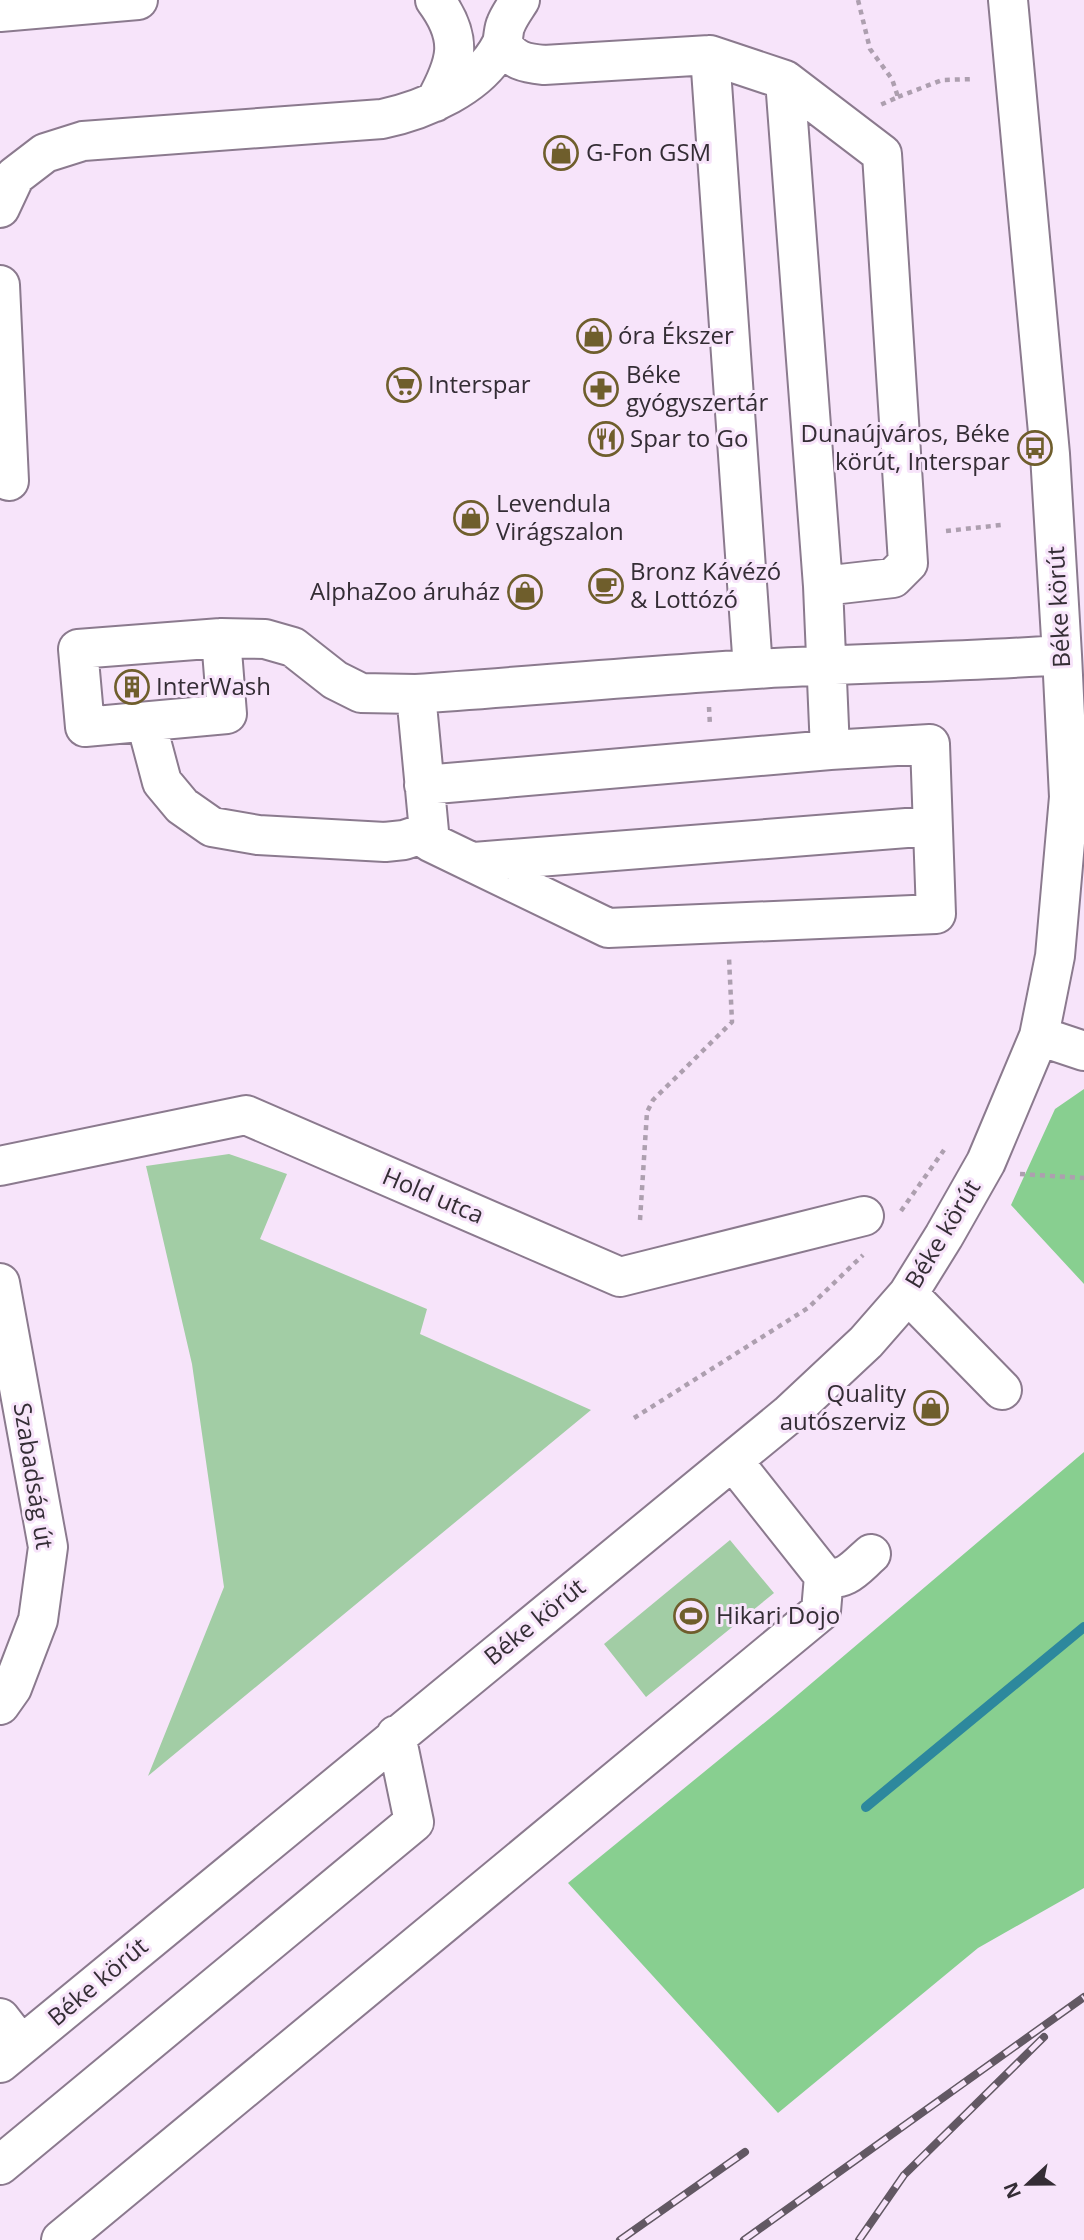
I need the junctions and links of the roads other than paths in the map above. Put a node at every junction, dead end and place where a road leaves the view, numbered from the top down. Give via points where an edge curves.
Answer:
1 (138, 0) edge
2 (435, 0) edge
3 (520, 0) edge
4 (1008, 0) edge
5 (40, 4) edge
6 (0, 12) edge
7 (502, 44) junction
8 (710, 55) junction
9 (785, 80) junction
10 (435, 102) junction
11 (0, 208) edge
12 (0, 285) edge
13 (9, 481) dead end
14 (823, 586) junction
15 (221, 638) junction
16 (1062, 655) junction
17 (825, 665) junction
18 (753, 669) junction
19 (416, 694) junction
20 (146, 722) junction
21 (830, 750) junction
22 (424, 785) junction
23 (932, 826) junction
24 (428, 832) junction
25 (473, 863) junction
26 (1039, 1036) junction
27 (1084, 1051) edge
28 (0, 1166) edge
29 (881, 1215) road end
30 (0, 1283) edge
31 (908, 1294) junction
32 (1002, 1390) dead end
33 (733, 1461) junction
34 (871, 1554) dead end
35 (824, 1576) junction
36 (0, 1704) edge
37 (396, 1735) junction
38 (7, 2042) edge
39 (0, 2165) edge
40 (61, 2240) edge

1 - 5 street
2 - 10 street via 453,32 456,53
3 - 7 street via 505,25
4 - 16 street, Béke körút via 1049,454
5 - 6 street
7 - 8 street via 520,63 544,65
7 - 10 street via 471,79
8 - 9 street
8 - 18 street
9 - 14 street
9 - 14 street via 882,154 908,563 893,578
10 - 11 street via 382,118 83,141 45,153 15,176
12 - 13 street
14 - 17 street
15 - 19 street via 265,639 293,647 360,693
15 - 20 street via 227,714
15 - 20 street via 78,649 85,727
16 - 17 street
16 - 26 street, Béke körút via 1069,797 1055,956
17 - 18 street
17 - 21 street
18 - 19 street
19 - 22 street
20 - 24 street via 162,782 181,806 212,827 385,842
21 - 22 street
21 - 23 street via 930,744
22 - 24 street
23 - 25 street
23 - 25 street via 936,914 608,928
24 - 25 street via 430,842
26 - 27 street
26 - 31 street, Béke körút via 986,1162
28 - 29 street, Hold utca via 246,1115 620,1277
30 - 36 street, Szabadság út via 48,1547 38,1620 12,1688
31 - 32 street
31 - 33 street, Béke körút via 866,1342
33 - 35 street
33 - 37 street, Béke körút
34 - 35 street via 847,1576
35 - 40 street via 821,1611 805,1626
37 - 38 street, Béke körút
37 - 39 street via 414,1822

